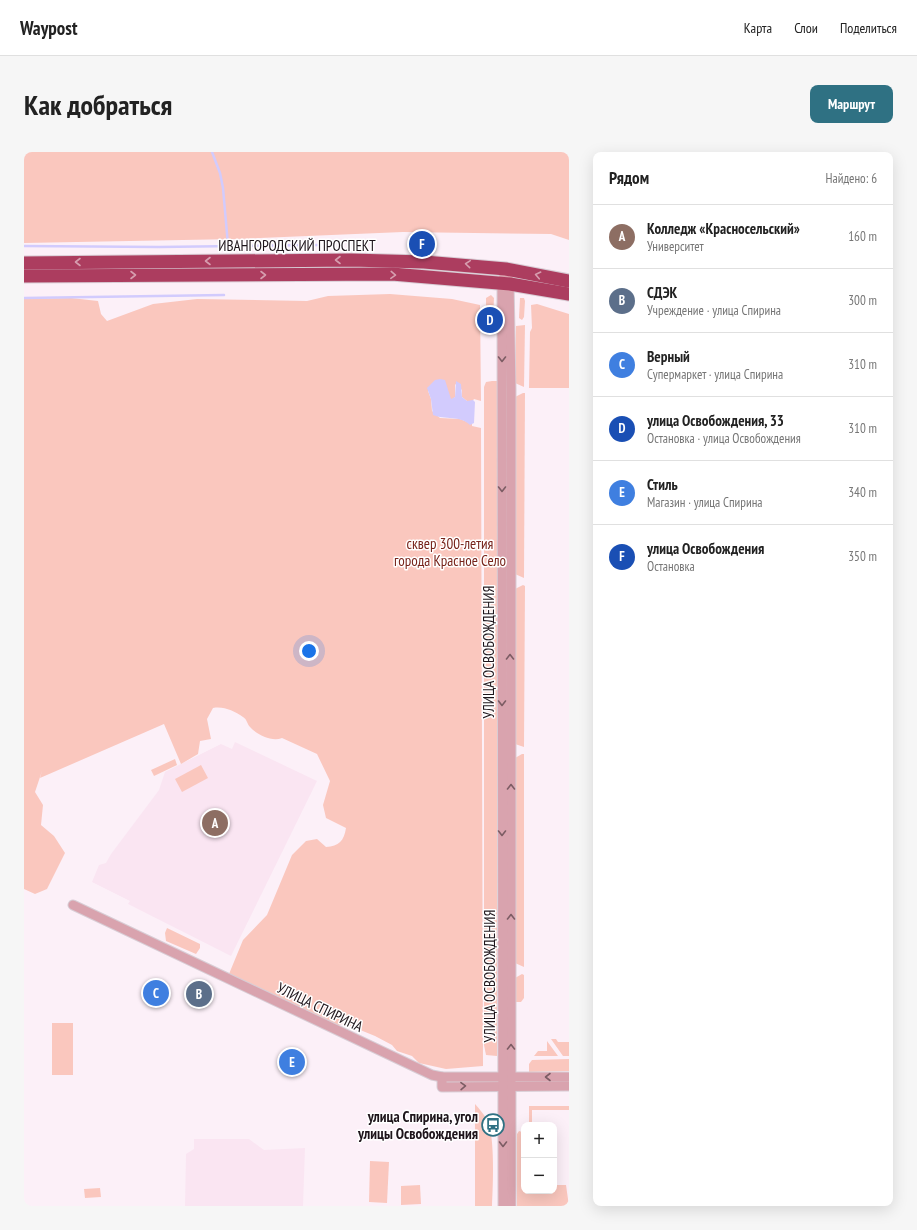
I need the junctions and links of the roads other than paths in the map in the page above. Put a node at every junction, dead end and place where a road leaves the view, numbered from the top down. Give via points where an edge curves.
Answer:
1 (24, 263) edge
2 (506, 269) junction
3 (24, 276) edge
4 (569, 282) edge
5 (506, 283) junction
6 (569, 294) edge
7 (73, 905) dead end
8 (442, 1077) junction
9 (569, 1077) edge
10 (507, 1082) junction
11 (569, 1086) edge
12 (503, 1206) edge
13 (511, 1206) edge

2 -> 1 highway, ИВАНГОРОДСКИЙ ПРОСПЕКТ via 454,263 372,260
4 -> 2 highway, ИВАНГОРОДСКИЙ ПРОСПЕКТ
2 - 5 street, УЛИЦА ОСВОБОЖДЕНИЯ
3 -> 5 highway, ИВАНГОРОДСКИЙ ПРОСПЕКТ via 392,274
5 - 6 highway, ИВАНГОРОДСКИЙ ПРОСПЕКТ
5 - 10 street, УЛИЦА ОСВОБОЖДЕНИЯ
7 - 8 street, УЛИЦА СПИРИНА via 418,1069
8 - 10 street, УЛИЦА СПИРИНА
8 -> 10 street, УЛИЦА СПИРИНА via 442,1087
9 -> 10 street, УЛИЦА СПИРИНА
10 - 11 street, УЛИЦА СПИРИНА
10 -> 12 street, УЛИЦА ОСВОБОЖДЕНИЯ
10 - 13 street, УЛИЦА ОСВОБОЖДЕНИЯ

